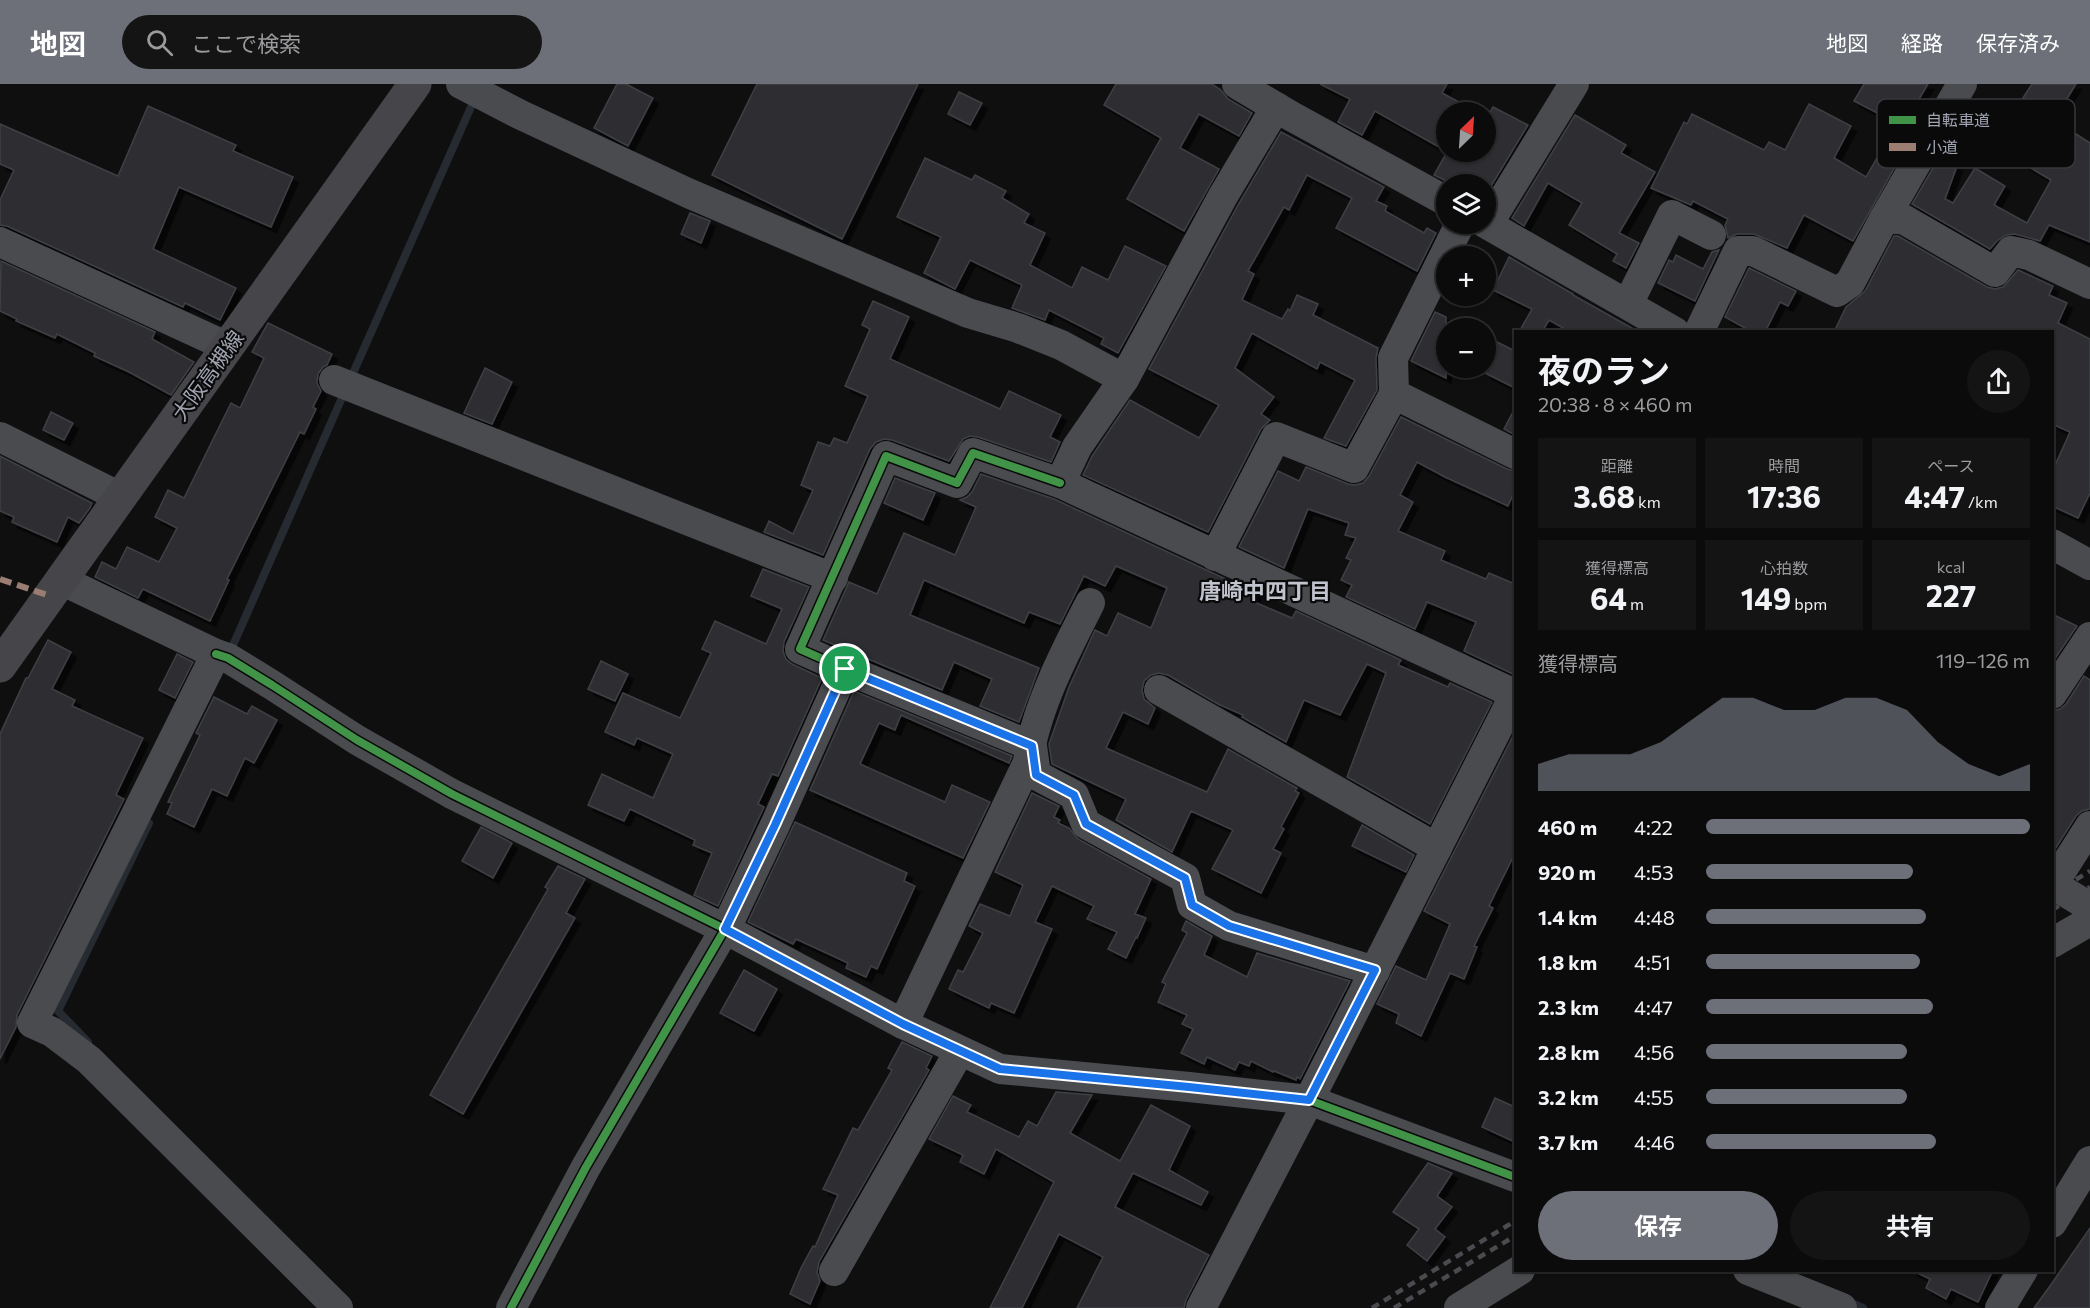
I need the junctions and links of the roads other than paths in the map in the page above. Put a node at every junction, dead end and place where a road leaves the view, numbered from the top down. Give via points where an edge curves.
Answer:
1 (415, 84) edge
2 (461, 84) edge
3 (1237, 84) edge
4 (1574, 84) edge
5 (1962, 84) edge
6 (1953, 99) edge
7 (1276, 107) junction
8 (1913, 168) edge
9 (1436, 195) edge
10 (1496, 198) edge
11 (1884, 219) junction
12 (1472, 234) edge
13 (1496, 234) edge
14 (1711, 235) dead end
15 (0, 242) edge
16 (2090, 284) edge
17 (1628, 304) junction
18 (1672, 330) edge
19 (1700, 330) edge
20 (228, 347) junction
21 (1124, 379) junction
22 (334, 380) dead end
23 (1394, 394) junction
24 (0, 437) edge
25 (1514, 454) edge
26 (1060, 483) junction
27 (120, 497) junction
28 (2054, 545) edge
29 (1215, 556) junction
30 (2090, 565) edge
31 (833, 578) junction
32 (61, 580) junction
33 (1090, 603) dead end
34 (2090, 637) edge
35 (216, 654) junction
36 (0, 666) edge
37 (845, 669) junction
38 (1159, 690) dead end
39 (2054, 691) edge
40 (1514, 694) edge
41 (1514, 696) edge
42 (1030, 745) junction
43 (2090, 826) edge
44 (1437, 848) junction
45 (2054, 882) edge
46 (2054, 885) edge
47 (2090, 907) edge
48 (2090, 921) edge
49 (725, 929) junction
50 (2054, 942) edge
51 (1375, 970) junction
52 (903, 1024) junction
53 (959, 1052) junction
54 (1309, 1100) junction
55 (2090, 1161) edge
56 (1514, 1177) edge
57 (2054, 1220) edge
58 (834, 1272) dead end
59 (1517, 1272) edge
60 (1753, 1272) edge
61 (2022, 1272) edge
62 (338, 1308) edge
63 (511, 1308) edge
64 (1201, 1308) edge
65 (1459, 1308) edge
66 (1842, 1308) edge
67 (2000, 1308) edge

1 - 20 main road, 大阪高槻線
2 - 21 street via 688,193 968,313 1061,345
3 - 7 street
4 - 10 street
5 - 6 street
7 - 9 street
7 - 21 street
8 - 11 street
11 - 16 street via 1903,219 1995,272 2011,251 2029,255
11 - 19 street via 1850,283 1838,292 1753,251 1738,251
12 - 23 street via 1393,358
13 - 17 street
14 - 17 street via 1672,215
15 - 20 street
17 - 18 street
20 - 27 main road, 大阪高槻線
21 - 26 street via 1077,447
22 - 31 street
23 - 25 street
23 - 29 street via 1354,468 1276,437
24 - 27 street
26 - 29 street
26 - 31 street via 973,453 957,483 886,456
27 - 32 main road, 大阪高槻線
28 - 30 street
29 - 40 street
31 - 37 street via 800,649
32 - 35 street
32 - 36 main road, 大阪高槻線
33 - 42 street via 1058,667
34 - 39 street
35 - 49 street via 452,794
35 - 62 street via 32,1023 52,1032 89,1060
37 - 42 street
37 - 49 street
38 - 44 street
41 - 44 street
42 - 51 street via 1036,775 1074,795 1086,824 1185,878 1192,905 1229,926
42 - 52 street via 1028,762
43 - 45 street
44 - 51 street
46 - 47 street
48 - 50 street
49 - 52 street
49 - 63 street via 586,1167
51 - 54 street
52 - 53 street
53 - 54 street via 1015,1072
53 - 58 street
54 - 56 street
54 - 64 street
55 - 57 street
59 - 65 street
60 - 66 street
61 - 67 street

